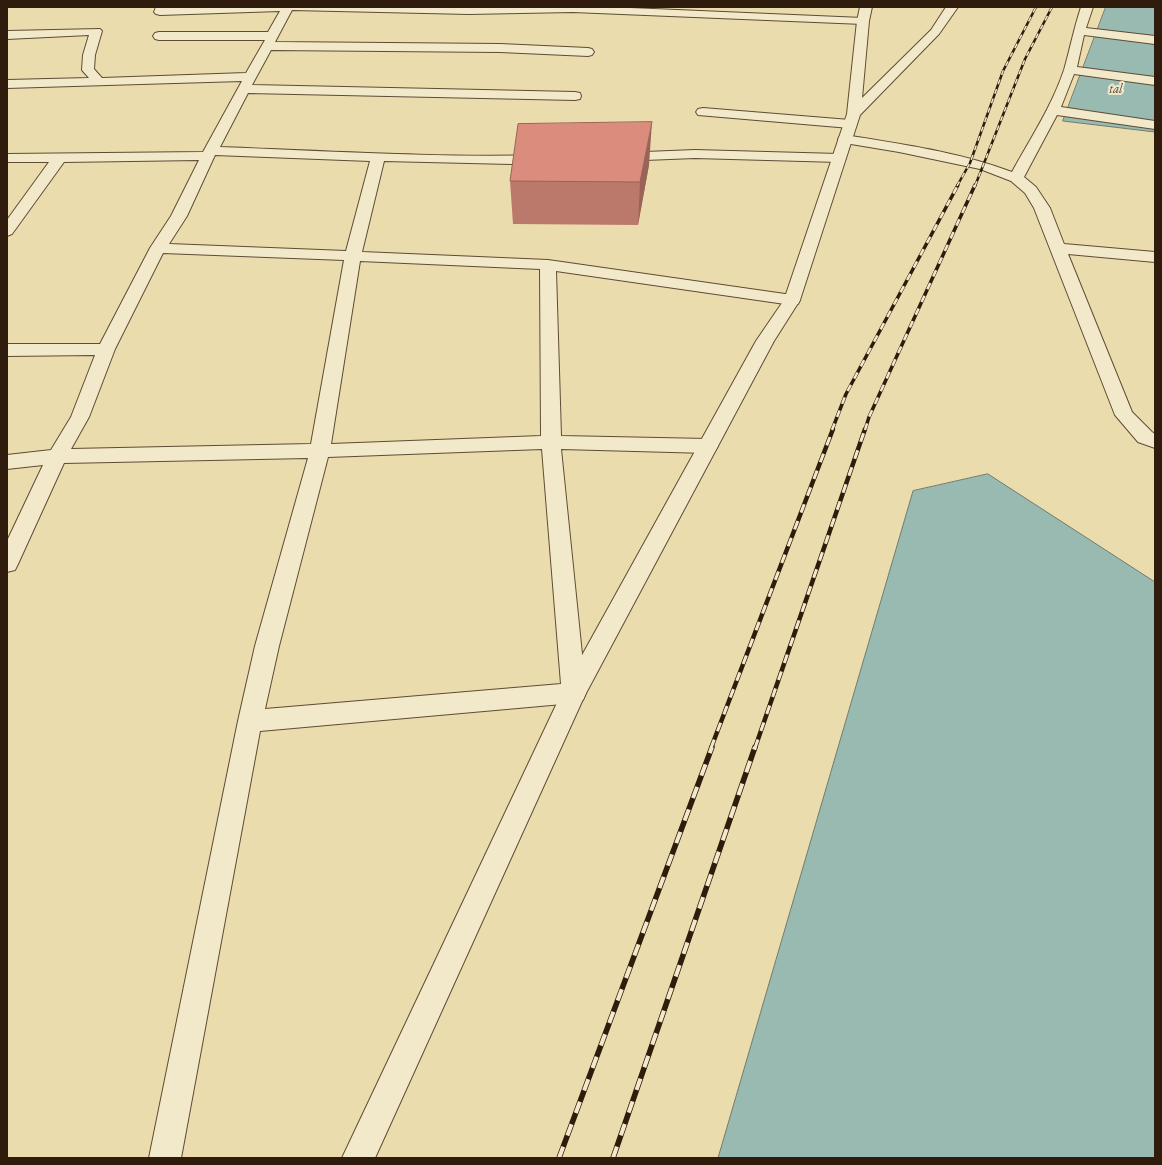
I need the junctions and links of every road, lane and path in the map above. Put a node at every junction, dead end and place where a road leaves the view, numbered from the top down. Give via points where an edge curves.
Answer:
1 (162, 7) edge
2 (288, 7) edge
3 (952, 7) edge
4 (1087, 7) edge
5 (384, 8) edge
6 (521, 8) edge
7 (470, 9) edge
8 (605, 9) edge
9 (864, 14) edge
10 (1079, 31) junction
11 (7, 36) edge
12 (159, 36) dead end
13 (1155, 40) edge
14 (270, 41) junction
15 (588, 52) dead end
16 (1070, 70) junction
17 (1155, 80) edge
18 (99, 82) junction
19 (248, 83) junction
20 (7, 84) edge
21 (575, 96) dead end
22 (1053, 110) junction
23 (703, 112) dead end
24 (1155, 125) edge
25 (847, 134) junction
26 (210, 153) junction
27 (60, 157) junction
28 (378, 157) junction
29 (607, 157) edge
30 (7, 158) edge
31 (559, 158) edge
32 (1016, 178) junction
33 (7, 231) edge
34 (158, 248) junction
35 (1058, 248) junction
36 (353, 256) junction
37 (1155, 257) edge
38 (548, 265) junction
39 (792, 300) junction
40 (106, 349) junction
41 (7, 350) edge
42 (1155, 441) edge
43 (551, 442) junction
44 (708, 446) junction
45 (320, 451) junction
46 (57, 456) junction
47 (7, 462) edge
48 (7, 564) edge
49 (574, 693) junction
50 (250, 721) junction
51 (165, 1158) edge
52 (358, 1158) edge

1 - 2 street via 160,12
2 - 5 street
2 - 14 street
3 - 25 street via 935,32
4 - 10 street
5 - 7 street
6 - 7 street
6 - 8 street
8 - 9 street
9 - 25 street
10 - 13 street
10 - 16 street
11 - 18 street via 96,31 89,55 88,70
12 - 14 street
14 - 15 street
14 - 19 street
16 - 17 street
16 - 22 street
18 - 19 street
18 - 20 street
19 - 21 street
19 - 26 street
22 - 24 street
22 - 32 street
23 - 25 street
25 - 29 street via 695,154
25 - 32 street via 984,166
25 - 39 street
26 - 27 street
26 - 28 street
26 - 34 street via 179,216
27 - 30 street
27 - 33 street
28 - 31 street via 511,160
28 - 36 street
32 - 35 street via 1031,190 1042,208
34 - 36 street
34 - 40 street
35 - 37 street
35 - 42 street via 1124,415 1144,437
36 - 38 street
36 - 45 street
38 - 39 street
38 - 43 street
39 - 44 street via 765,341
40 - 41 street
40 - 46 street via 80,417
43 - 44 street
43 - 45 street
43 - 49 street
44 - 49 street
45 - 46 street
45 - 50 street via 267,646
46 - 47 street
46 - 48 street
49 - 50 street
49 - 52 street
50 - 51 street

